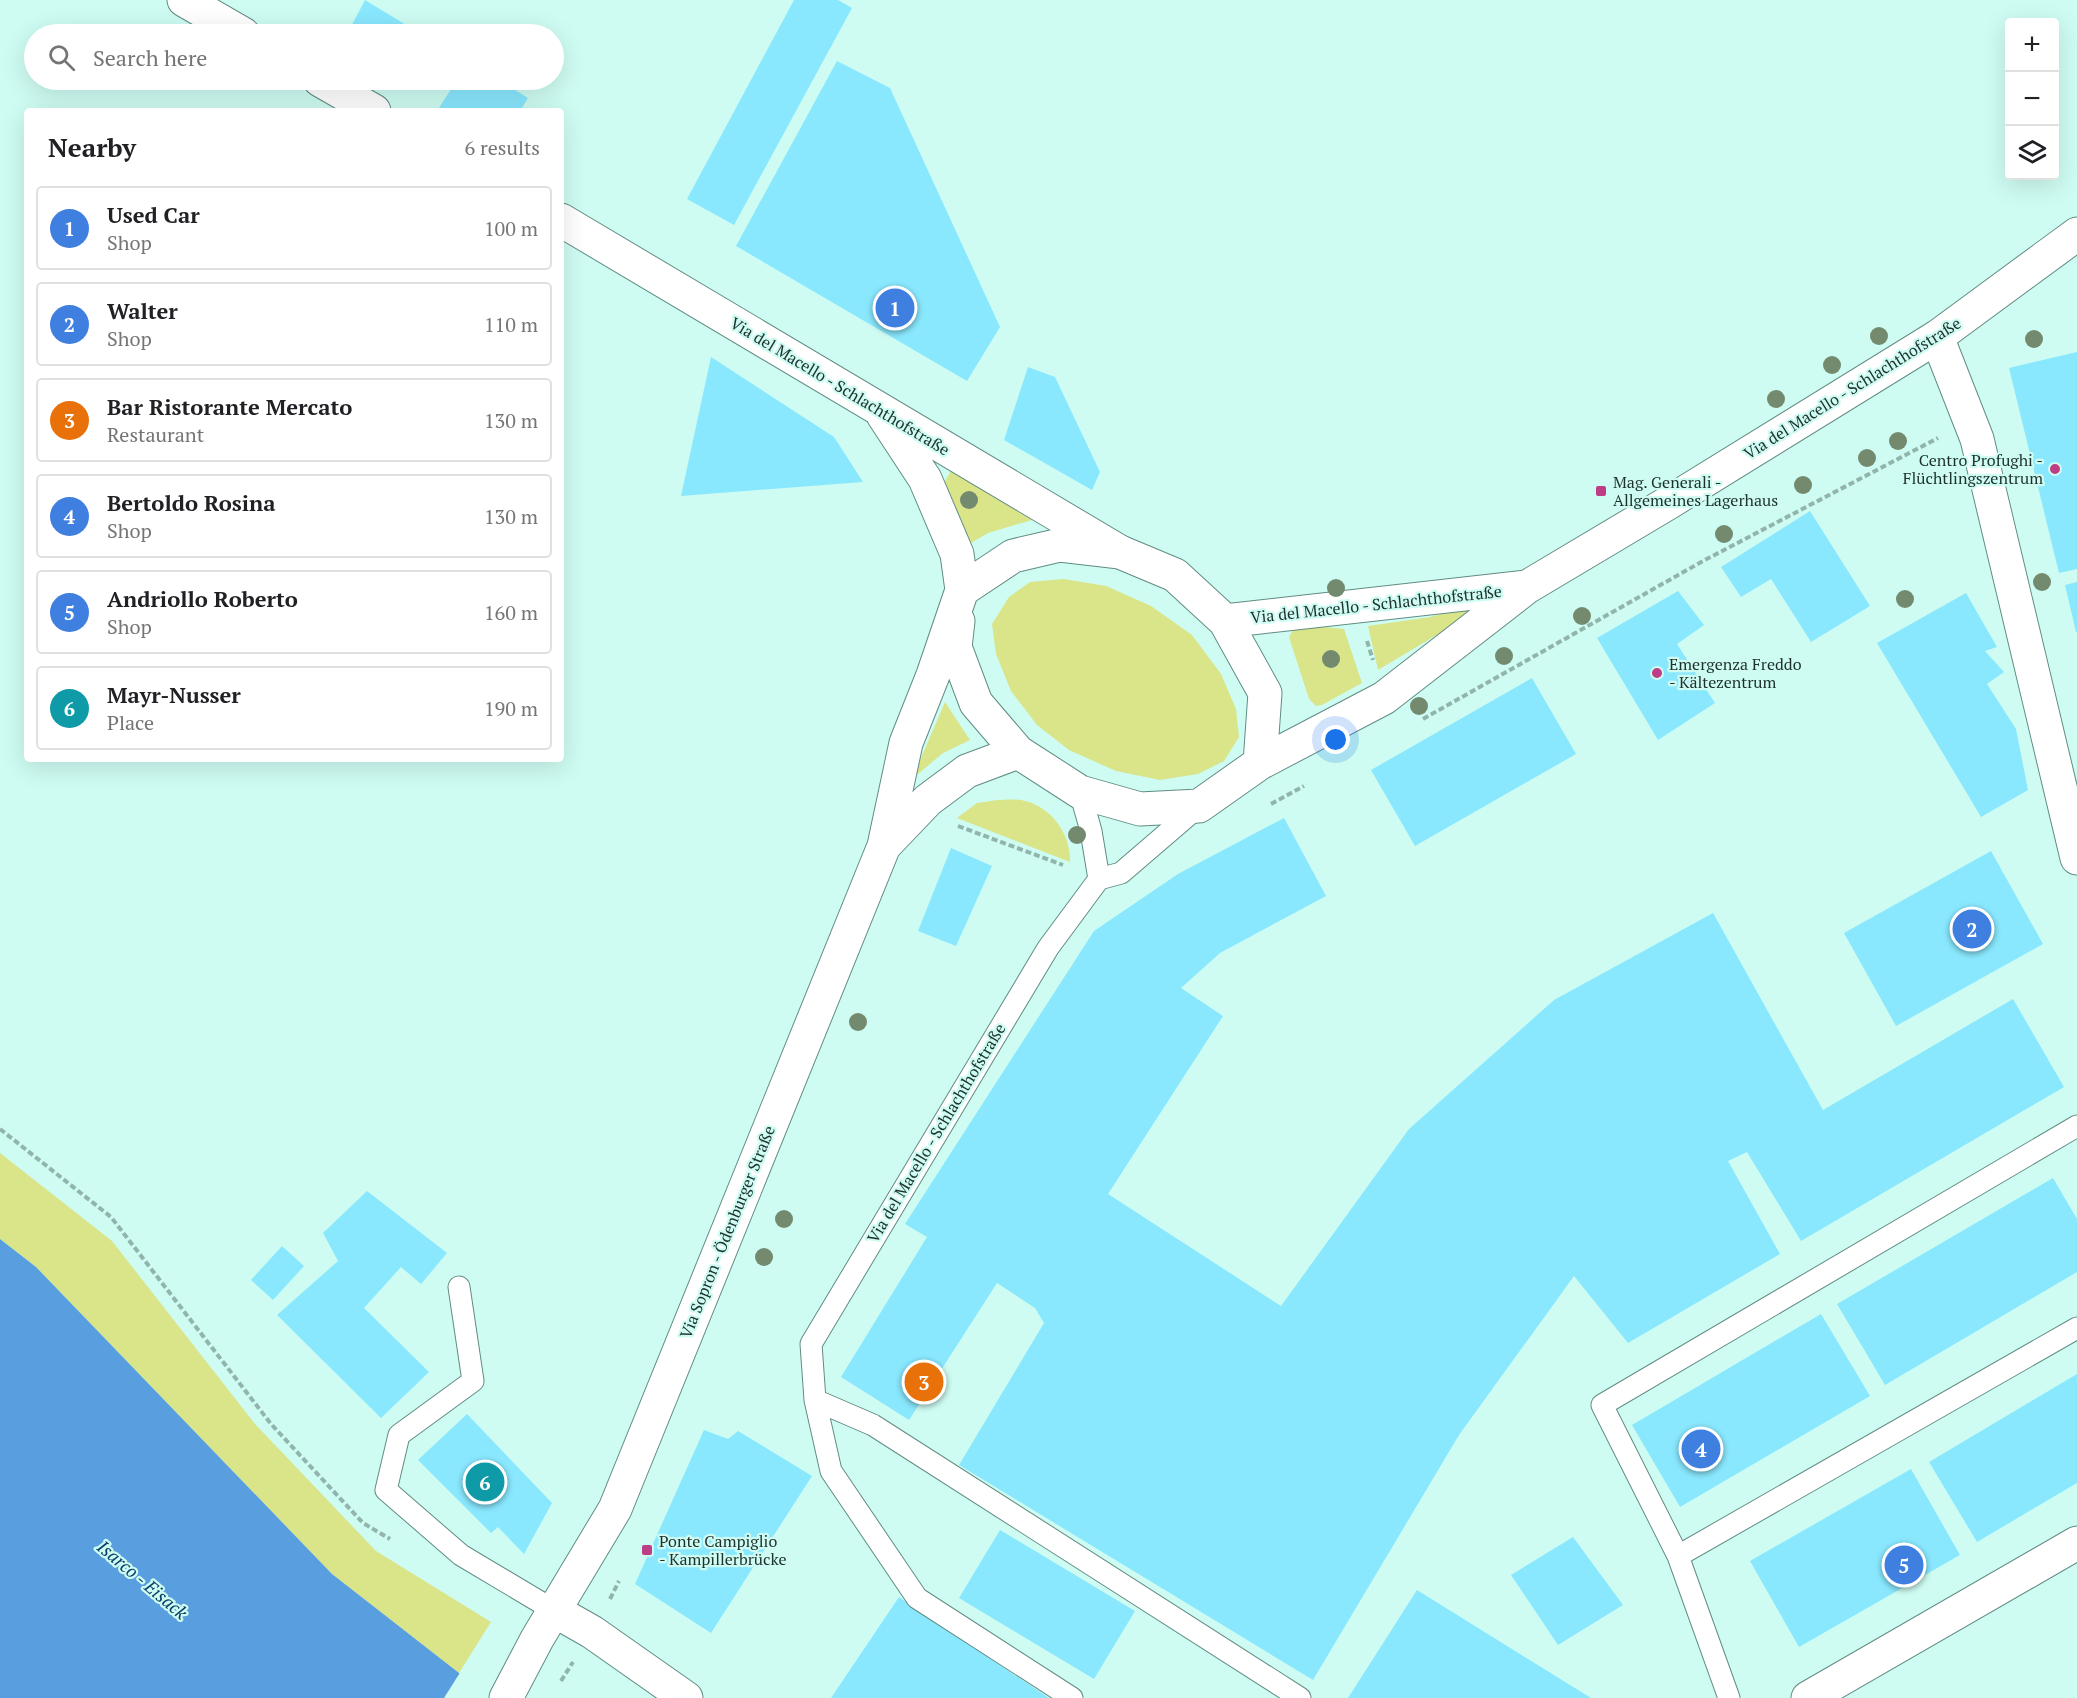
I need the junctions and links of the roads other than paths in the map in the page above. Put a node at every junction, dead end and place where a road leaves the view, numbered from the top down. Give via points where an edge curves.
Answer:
1 (184, 0) edge
2 (226, 24) edge
3 (337, 90) edge
4 (369, 108) edge
5 (564, 222) edge
6 (2077, 234) edge
7 (1937, 337) junction
8 (878, 409) junction
9 (1120, 552) junction
10 (1527, 587) junction
11 (962, 590) junction
12 (1225, 621) junction
13 (1018, 752) junction
14 (1260, 763) junction
15 (1080, 792) junction
16 (1199, 807) junction
17 (884, 846) junction
18 (2077, 858) edge
19 (1099, 879) junction
20 (2077, 1126) edge
21 (459, 1287) dead end
22 (2077, 1328) edge
23 (815, 1400) junction
24 (2077, 1543) edge
25 (1678, 1556) junction
26 (555, 1611) junction
27 (506, 1698) edge
28 (686, 1698) edge
29 (1072, 1698) edge
30 (1300, 1698) edge
31 (1729, 1698) edge
32 (1808, 1698) edge

1 - 2 street
3 - 4 street
5 - 8 street, Via del Macello - Schlachthofstraße
6 - 7 street, Via del Macello - Schlachthofstraße
7 - 10 street, Via del Macello - Schlachthofstraße
7 - 18 street via 1977,439
8 - 9 street, Via del Macello - Schlachthofstraße
8 - 11 street via 925,479 957,554
9 - 11 street, Via del Macello - Schlachthofstraße via 1060,545 1013,556
9 - 12 street, Via del Macello - Schlachthofstraße via 1175,574
10 - 12 street, Via del Macello - Schlachthofstraße
10 - 14 street, Via del Macello - Schlachthofstraße via 1384,698
11 - 13 street via 955,646 976,703
11 - 17 street via 906,743
12 - 14 street, Via del Macello - Schlachthofstraße via 1265,693
13 - 15 street
13 - 17 street via 967,771 928,800
14 - 16 street, Via del Macello - Schlachthofstraße
15 - 16 street via 1140,809
15 - 19 lane
16 - 19 lane via 1121,873
17 - 26 street, Via Sopron - Ödenburger Straße via 615,1509
19 - 23 lane, Via del Macello - Schlachthofstraße via 1048,948 811,1344
20 - 25 lane via 1602,1405
21 - 26 lane via 473,1381 399,1435 386,1490 461,1556
22 - 25 lane
23 - 29 lane, Via del Macello - Schlachthofstraße via 831,1471 917,1598
23 - 30 lane via 873,1425
24 - 32 street
25 - 31 lane
26 - 27 street, Via Sopron - Ödenburger Straße
26 - 28 street

